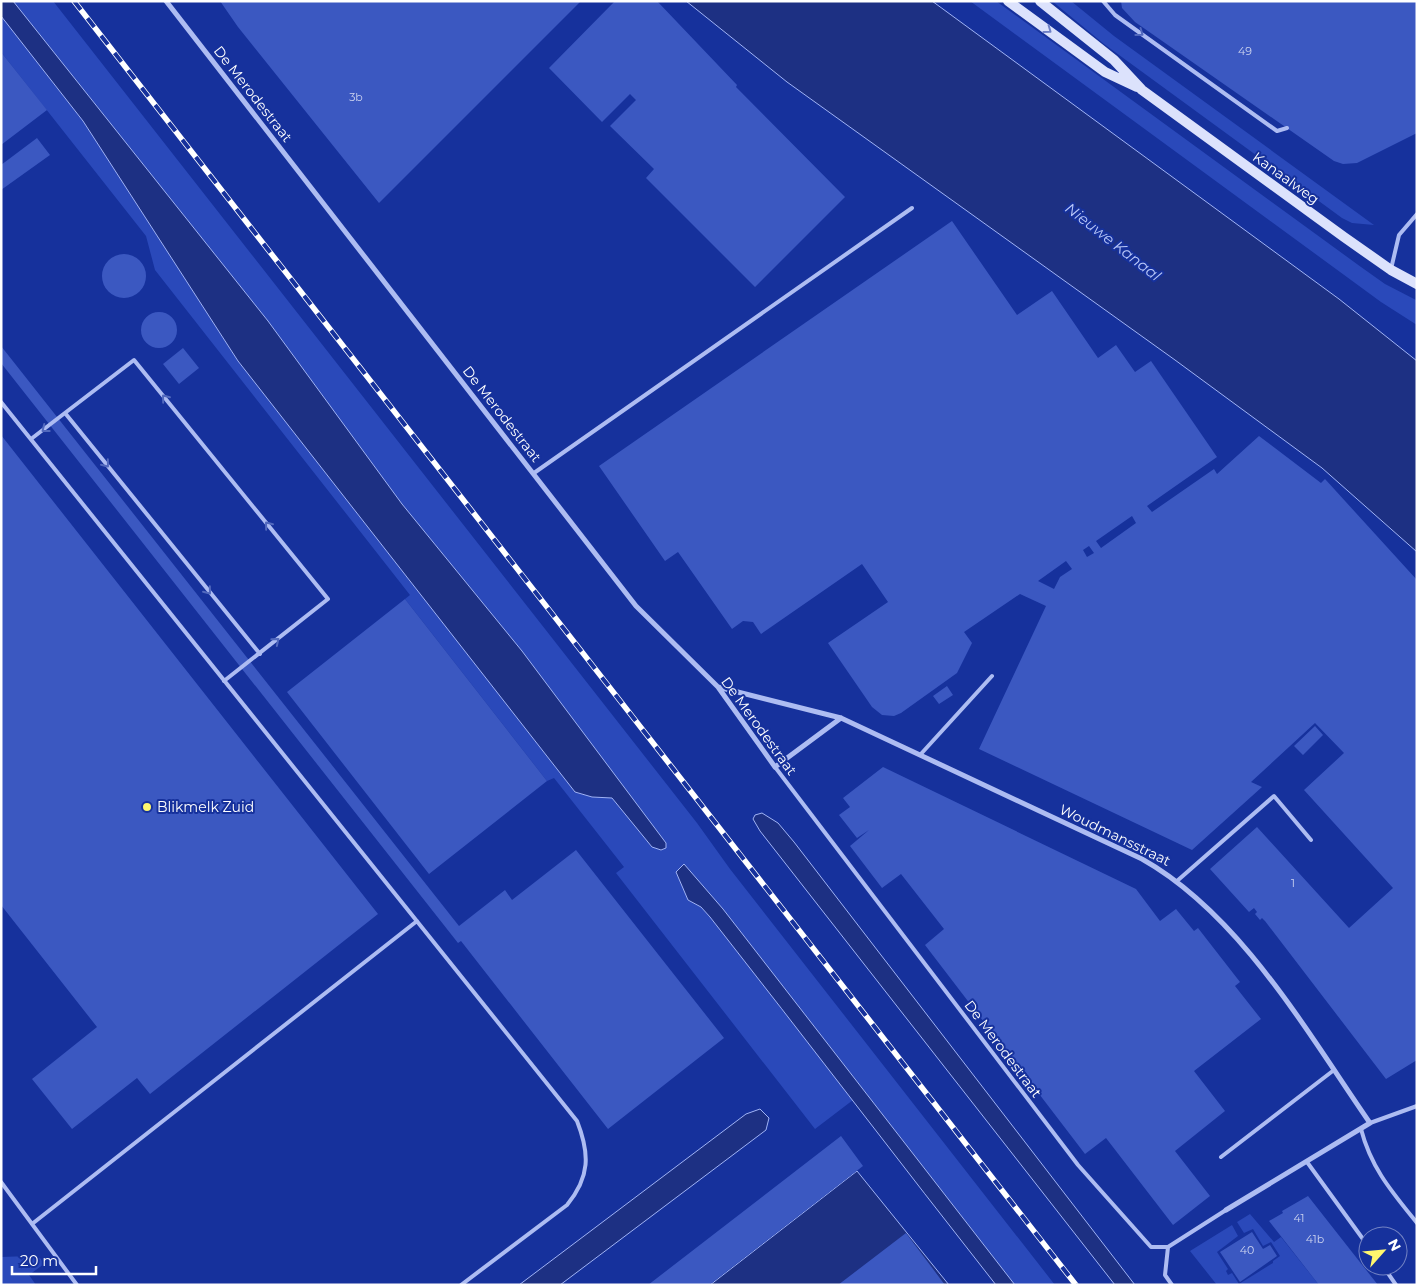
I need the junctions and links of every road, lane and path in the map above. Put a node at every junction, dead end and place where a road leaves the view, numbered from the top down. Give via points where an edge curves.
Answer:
1 (166, 1) edge
2 (1008, 1) edge
3 (1040, 1) edge
4 (1103, 1) edge
5 (1142, 90) junction
6 (1287, 128) dead end
7 (912, 208) dead end
8 (1417, 214) edge
9 (1391, 270) junction
10 (1417, 284) edge
11 (1, 402) edge
12 (65, 413) junction
13 (31, 439) junction
14 (534, 473) junction
15 (260, 654) junction
16 (992, 676) dead end
17 (224, 681) junction
18 (718, 687) junction
19 (841, 718) junction
20 (920, 755) junction
21 (775, 766) junction
22 (1312, 840) dead end
23 (1177, 881) junction
24 (417, 921) junction
25 (1334, 1070) junction
26 (1417, 1106) edge
27 (1370, 1123) junction
28 (1361, 1129) junction
29 (1221, 1157) dead end
30 (1306, 1162) junction
31 (1, 1182) edge
32 (1226, 1210) joint
33 (1417, 1223) edge
34 (32, 1224) junction
35 (1358, 1232) edge
36 (1168, 1248) junction
37 (77, 1285) edge
38 (461, 1285) edge
39 (1172, 1285) edge

1 - 14 street, De Merodestraat
2 -> 5 main road, Kanaalweg via 1105,72
3 - 5 main road, Kanaalweg via 1114,60
4 -> 6 lane via 1115,15 1276,131
5 - 9 main road, Kanaalweg
7 - 14 lane
8 - 9 lane via 1399,235
9 - 10 main road, Kanaalweg
11 - 13 lane
12 -> 13 lane
12 -> 15 lane
15 -> 12 lane via 328,599 134,360
13 - 17 lane
14 - 18 street, De Merodestraat via 636,606
15 - 17 lane
16 - 20 lane
17 - 24 lane
18 - 19 street, Woudmansstraat
18 - 21 street, De Merodestraat
19 - 20 street, Woudmansstraat
19 - 21 street
20 - 23 street, Woudmansstraat via 1142,859
21 - 36 lane, De Merodestraat via 1078,1165 1151,1247
22 - 23 lane via 1274,796
23 - 25 street, Woudmansstraat via 1218,918 1254,958
24 - 34 lane
24 - 38 lane via 577,1121 587,1158 578,1192 567,1205
25 - 27 street, Woudmansstraat
25 - 29 lane
26 - 27 lane
27 - 28 street
28 - 30 street
28 - 33 lane via 1367,1153 1384,1182
30 - 32 street
30 - 35 lane
31 - 34 lane
32 - 36 lane
34 - 37 lane
36 - 39 lane via 1165,1276

